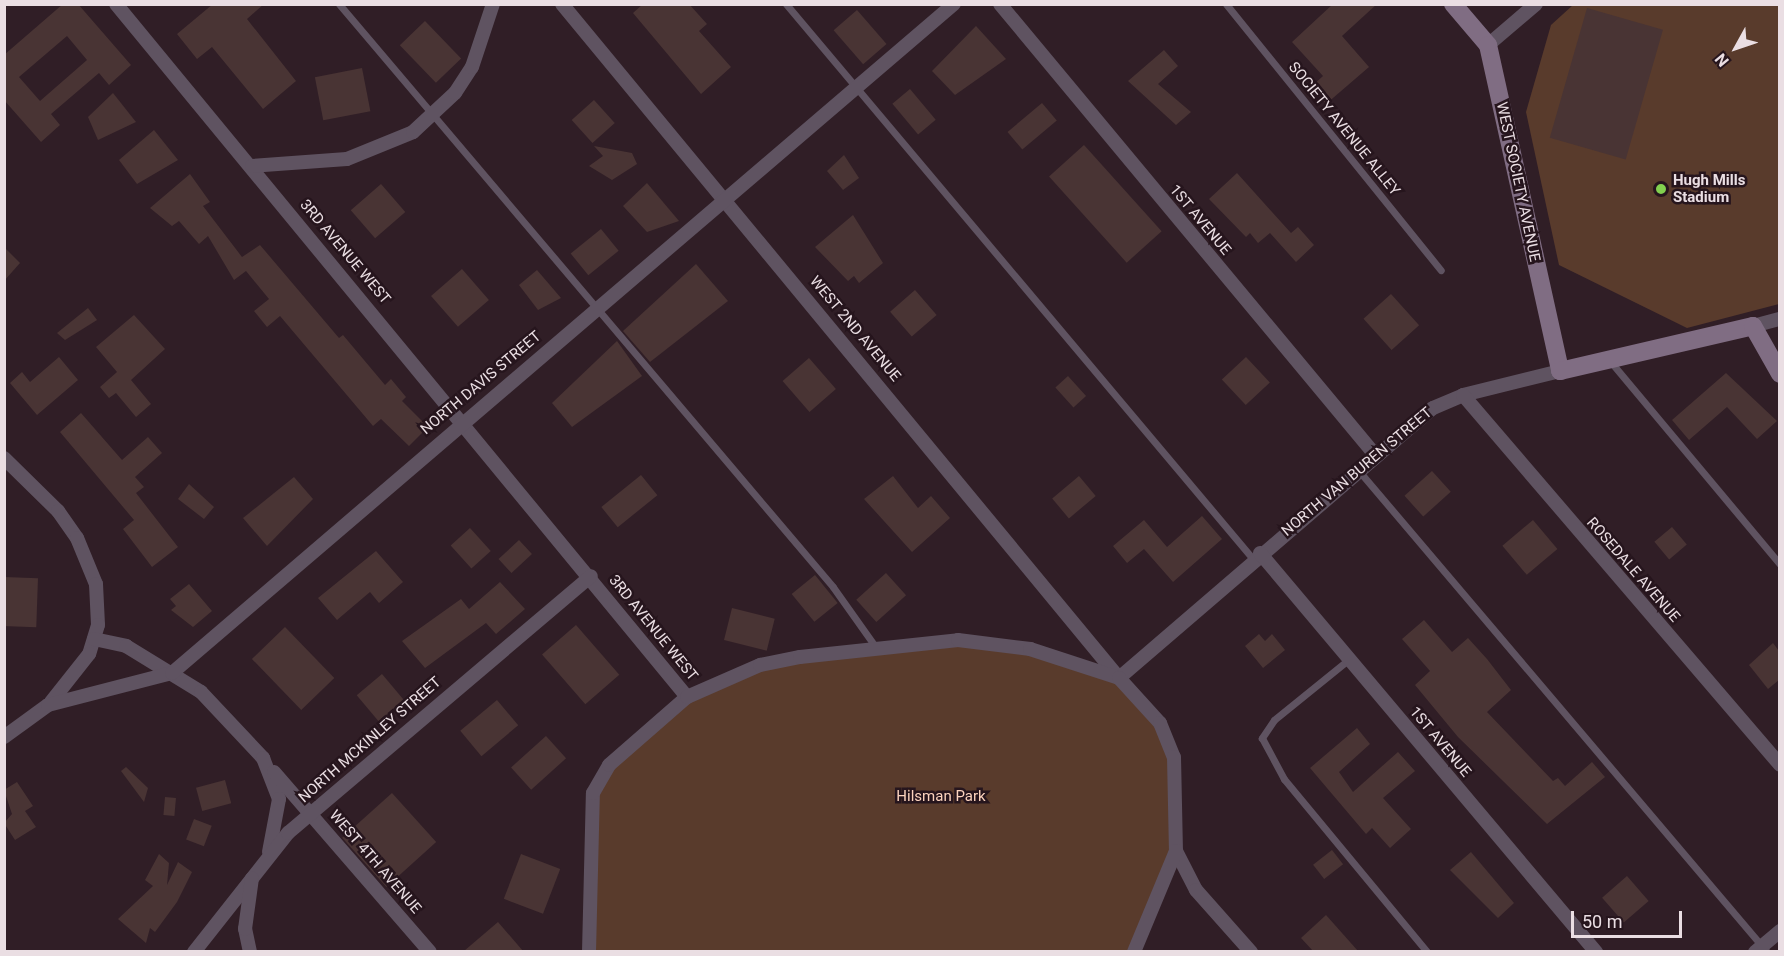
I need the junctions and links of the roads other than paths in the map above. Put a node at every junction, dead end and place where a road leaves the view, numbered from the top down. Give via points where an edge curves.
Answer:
1 (116, 4) edge
2 (339, 4) edge
3 (493, 4) edge
4 (562, 4) edge
5 (786, 4) edge
6 (954, 4) edge
7 (1000, 4) edge
8 (1226, 4) edge
9 (1453, 4) edge
10 (1536, 4) edge
11 (1488, 45) junction
12 (856, 86) junction
13 (434, 116) junction
14 (252, 166) junction
15 (725, 199) junction
16 (1441, 270) dead end
17 (595, 308) junction
18 (1779, 319) edge
19 (1753, 326) junction
20 (1610, 361) junction
21 (1560, 371) junction
22 (1779, 374) edge
23 (1463, 395) junction
24 (464, 420) junction
25 (1376, 456) junction
26 (4, 458) edge
27 (1359, 470) junction
28 (1257, 556) junction
29 (1779, 564) edge
30 (591, 576) junction
31 (94, 639) junction
32 (875, 646) junction
33 (1348, 660) junction
34 (172, 673) junction
35 (1119, 678) junction
36 (687, 697) junction
37 (48, 705) junction
38 (4, 737) edge
39 (1779, 765) edge
40 (271, 768) junction
41 (311, 813) junction
42 (1176, 850) junction
43 (267, 856) junction
44 (253, 873) junction
45 (1779, 931) edge
46 (1761, 949) edge
47 (194, 951) edge
48 (250, 951) edge
49 (430, 951) edge
50 (589, 951) edge
51 (1134, 951) edge
52 (1251, 951) edge
53 (1427, 951) edge
54 (1596, 951) edge

1 - 14 street, 3RD AVENUE WEST
2 - 13 lane
3 - 13 street via 472,67
4 - 15 street, WEST 2ND AVENUE
5 - 12 lane
6 - 12 street, NORTH DAVIS STREET
7 - 25 street, 1ST AVENUE
8 - 16 lane, SOCIETY AVENUE ALLEY
9 - 11 street, WEST SOCIETY AVENUE
10 - 11 street
11 - 21 street, WEST SOCIETY AVENUE
12 - 15 street, NORTH DAVIS STREET
12 - 28 lane
13 - 14 street via 368,153
13 - 17 lane
14 - 24 street, 3RD AVENUE WEST
15 - 17 street, NORTH DAVIS STREET
15 - 35 street, WEST 2ND AVENUE
17 - 24 street, NORTH DAVIS STREET
17 - 32 lane via 833,587
18 - 19 street, NORTH VAN BUREN STREET
19 - 20 street, NORTH VAN BUREN STREET
19 - 22 street
20 - 21 street, NORTH VAN BUREN STREET
20 - 29 lane
21 - 23 street, NORTH VAN BUREN STREET
23 - 25 street, NORTH VAN BUREN STREET via 1433,408
23 - 39 street, ROSEDALE AVENUE
24 - 30 street, 3RD AVENUE WEST
24 - 34 street, NORTH DAVIS STREET
25 - 27 street, NORTH VAN BUREN STREET
26 - 31 street via 58,511 89,561 99,604
27 - 28 street, NORTH VAN BUREN STREET
27 - 46 lane
28 - 33 street, 1ST AVENUE
28 - 35 street, NORTH VAN BUREN STREET
30 - 36 street, 3RD AVENUE WEST
30 - 41 street, NORTH MCKINLEY STREET
31 - 34 street, WEST 4TH AVENUE via 126,646
31 - 37 street via 78,674
32 - 35 street, 3RD AVENUE WEST via 989,642
32 - 36 street, 3RD AVENUE WEST via 760,665
33 - 53 lane via 1274,720 1262,738 1284,779
33 - 54 street, 1ST AVENUE
34 - 37 street, NORTH DAVIS STREET
34 - 40 street, WEST 4TH AVENUE via 220,707
35 - 42 street via 1160,723 1174,757
36 - 50 street via 609,765 593,793 587,848 594,884
37 - 38 street, NORTH DAVIS STREET
40 - 41 street, WEST 4TH AVENUE
40 - 43 street, WEST 4TH AVENUE via 279,799
41 - 43 street, NORTH MCKINLEY STREET
41 - 49 street, WEST 4TH AVENUE
42 - 51 street
42 - 52 street via 1196,890
43 - 44 street, NORTH MCKINLEY STREET
44 - 47 street, NORTH MCKINLEY STREET
44 - 48 street via 245,929
45 - 46 street

